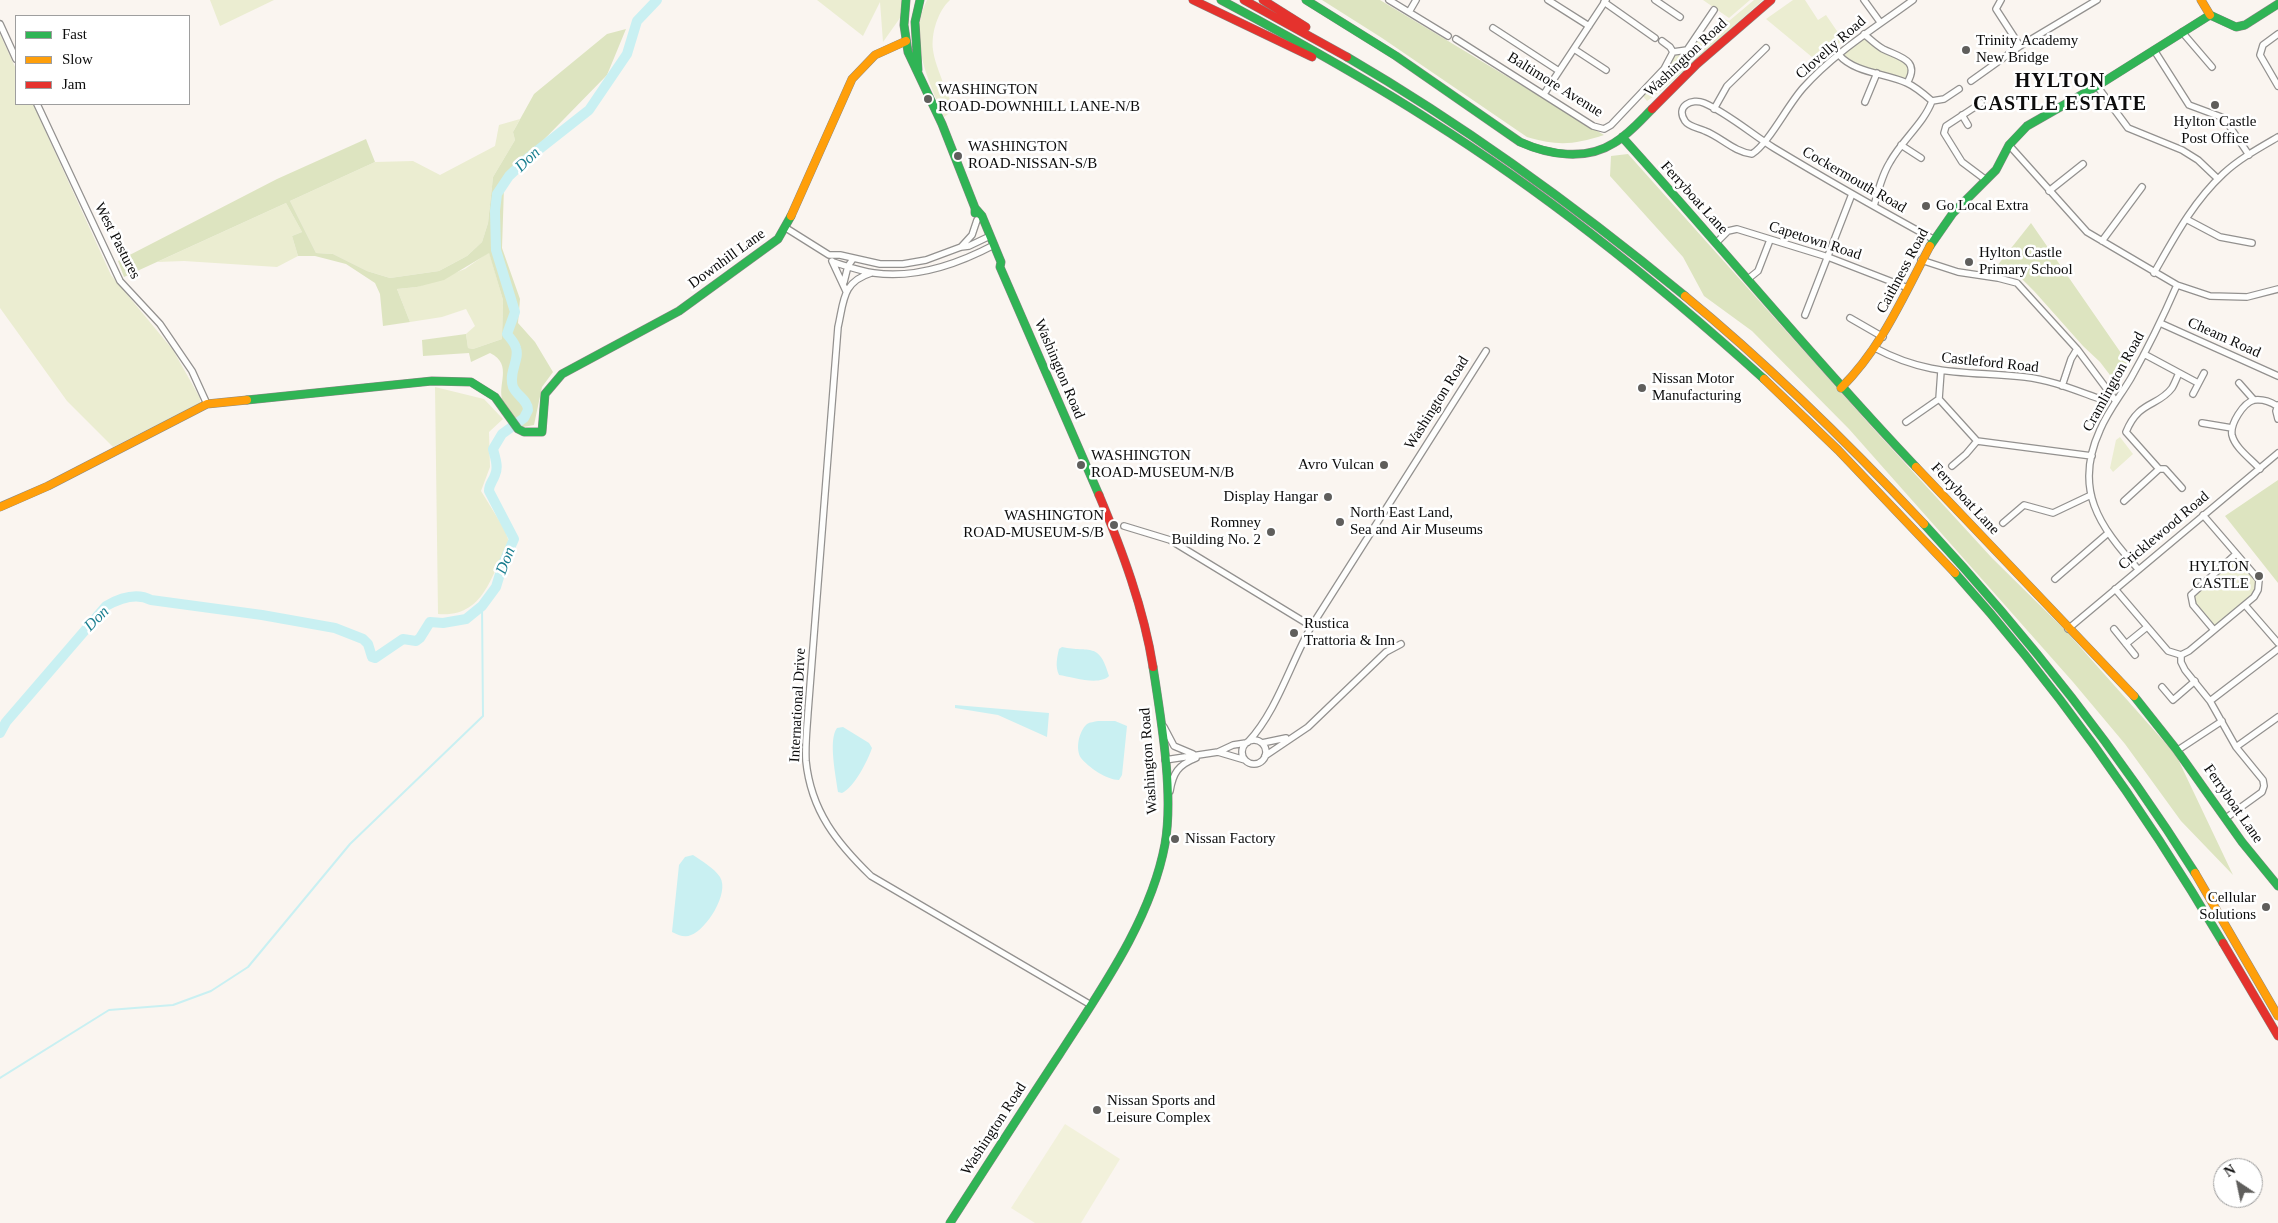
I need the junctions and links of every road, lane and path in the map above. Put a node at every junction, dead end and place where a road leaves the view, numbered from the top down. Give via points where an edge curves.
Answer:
1 (906, 0) edge
2 (920, 0) edge
3 (1193, 0) edge
4 (1221, 0) edge
5 (1244, 0) edge
6 (1263, 0) edge
7 (1306, 0) edge
8 (1388, 0) edge
9 (1416, 0) edge
10 (1548, 0) edge
11 (1655, 0) edge
12 (1771, 0) edge
13 (1864, 0) edge
14 (1913, 0) edge
15 (2001, 0) edge
16 (2097, 0) edge
17 (2201, 0) edge
18 (1605, 1) edge
19 (2278, 4) edge
20 (1714, 10) dead end
21 (1409, 12) junction
22 (2210, 15) junction
23 (1680, 16) dead end
24 (1880, 22) junction
25 (0, 24) edge
26 (1589, 26) junction
27 (1493, 28) dead end
28 (2182, 32) junction
29 (1864, 34) junction
30 (2278, 34) edge
31 (1448, 36) dead end
32 (1655, 38) dead end
33 (1456, 39) dead end
34 (906, 41) junction
35 (1662, 41) dead end
36 (2020, 46) junction
37 (1574, 48) junction
38 (1766, 48) dead end
39 (2154, 50) junction
40 (1673, 52) junction
41 (1839, 54) junction
42 (15, 57) edge
43 (2212, 68) dead end
44 (918, 70) junction
45 (1606, 70) dead end
46 (1559, 71) junction
47 (1877, 73) junction
48 (1971, 81) dead end
49 (1386, 82) junction
50 (1907, 83) junction
51 (2097, 86) junction
52 (2278, 86) edge
53 (1959, 89) dead end
54 (1544, 94) junction
55 (1932, 100) junction
56 (1865, 102) dead end
57 (1981, 103) dead end
58 (37, 105) edge
59 (1714, 108) junction
60 (1415, 110) junction
61 (1962, 115) junction
62 (1968, 125) dead end
63 (2278, 137) edge
64 (1622, 138) junction
65 (1764, 142) junction
66 (1901, 145) junction
67 (2009, 145) junction
68 (2249, 155) junction
69 (1921, 158) dead end
70 (2083, 164) dead end
71 (2218, 179) junction
72 (1986, 180) junction
73 (2142, 187) dead end
74 (2048, 191) junction
75 (1852, 194) junction
76 (1874, 206) junction
77 (975, 208) junction
78 (2186, 219) junction
79 (978, 220) junction
80 (786, 228) junction
81 (988, 238) junction
82 (1934, 239) junction
83 (1770, 240) junction
84 (1716, 242) junction
85 (2102, 242) junction
86 (2252, 243) dead end
87 (991, 246) junction
88 (961, 247) junction
89 (829, 255) junction
90 (1828, 257) junction
91 (853, 259) junction
92 (1922, 260) junction
93 (833, 262) junction
94 (851, 267) junction
95 (871, 273) junction
96 (2154, 273) junction
97 (1748, 279) junction
98 (844, 283) junction
99 (851, 284) junction
100 (2177, 286) junction
101 (1908, 288) junction
102 (2278, 289) edge
103 (846, 291) junction
104 (1805, 315) dead end
105 (1850, 318) dead end
106 (2160, 323) junction
107 (1883, 337) junction
108 (1875, 348) junction
109 (2078, 349) junction
110 (1486, 351) dead end
111 (2144, 354) junction
112 (1941, 371) junction
113 (2179, 373) junction
114 (2204, 373) dead end
115 (2278, 376) edge
116 (2198, 383) junction
117 (2239, 383) dead end
118 (2062, 386) junction
119 (1841, 388) junction
120 (2192, 394) dead end
121 (1939, 398) junction
122 (2103, 400) dead end
123 (2115, 400) junction
124 (2254, 400) junction
125 (207, 404) junction
126 (2278, 405) edge
127 (2278, 419) edge
128 (1906, 422) dead end
129 (2202, 424) dead end
130 (2232, 428) junction
131 (1977, 441) junction
132 (2278, 453) edge
133 (2092, 456) junction
134 (1952, 466) dead end
135 (2260, 468) junction
136 (2159, 469) junction
137 (2182, 488) dead end
138 (2091, 495) junction
139 (2124, 502) dead end
140 (0, 507) edge
141 (2203, 515) junction
142 (2003, 523) dead end
143 (1124, 526) dead end
144 (2107, 534) junction
145 (2236, 554) junction
146 (2138, 569) junction
147 (2055, 579) dead end
148 (2115, 588) junction
149 (2245, 605) junction
150 (1312, 626) junction
151 (2147, 627) junction
152 (2068, 629) junction
153 (2114, 629) dead end
154 (2214, 630) junction
155 (2278, 642) edge
156 (1401, 644) dead end
157 (2126, 644) junction
158 (2278, 649) edge
159 (2135, 655) dead end
160 (2181, 655) junction
161 (2195, 681) junction
162 (2162, 687) dead end
163 (2210, 701) junction
164 (2278, 716) edge
165 (1161, 720) junction
166 (2222, 721) junction
167 (1259, 730) junction
168 (1293, 736) junction
169 (1247, 742) junction
170 (1261, 743) junction
171 (2236, 747) junction
172 (2178, 750) junction
173 (1218, 752) junction
174 (1201, 754) junction
175 (1265, 756) junction
176 (1165, 760) junction
177 (1246, 761) junction
178 (1168, 803) junction
179 (2226, 818) junction
180 (2278, 886) edge
181 (1091, 1005) junction
182 (2278, 1016) edge
183 (2278, 1036) edge
184 (950, 1223) edge

1 - 34 main road
2 - 44 main road via 915,22
3 - 60 main road
4 - 60 main road
5 - 49 main road
6 - 49 main road
7 - 64 main road via 1396,56 1533,149 1562,155 1580,153 1611,145
8 - 21 street
9 - 21 street
10 - 26 street
11 - 23 street
12 - 64 main road, Washington Road via 1674,86
13 - 24 street, Clovelly Road
14 - 24 street, Clovelly Road
15 - 36 street via 1996,9
16 - 36 street
17 - 22 main road
18 - 26 street
18 - 32 street
19 - 22 main road via 2245,25 2236,27
20 - 40 street via 1687,50
21 - 31 street
22 - 28 main road, Caithness Road
24 - 29 street, Clovelly Road
25 - 42 street
26 - 37 street
27 - 46 street
28 - 39 main road, Caithness Road
28 - 43 street
29 - 41 street, Clovelly Road
29 - 50 street via 1882,48 1907,60 1912,68 1912,76
30 - 52 street via 2263,45 2260,55
33 - 54 street, Baltimore Avenue
34 - 44 main road
34 - 80 main road, Downhill Lane via 877,53 852,79
35 - 40 street
36 - 48 street
37 - 45 street
37 - 46 street
38 - 59 street via 1732,80
39 - 51 main road, Caithness Road
39 - 68 street via 2189,105 2224,118
40 - 54 street, Baltimore Avenue via 1664,69 1604,129 1593,126
41 - 47 street via 1856,68
41 - 65 street, Clovelly Road via 1802,88
44 - 77 main road, Washington Road
46 - 54 street
47 - 50 street
47 - 56 street
49 - 182 main road via 1492,148 1694,303 1860,456 1927,526 2018,629 2153,809 2213,903
50 - 55 street
51 - 67 main road, Caithness Road via 2027,126
51 - 71 street via 2128,128 2182,150
53 - 55 street via 1944,99
55 - 66 street via 1928,112
57 - 61 street
58 - 125 street, West Pastures via 120,281 160,324 192,371
59 - 65 street, Cockermouth Road
59 - 65 street, Cockermouth Road via 1696,100 1684,106 1682,115 1686,123 1742,153 1752,154
60 - 183 main road via 1553,206 1695,316 1824,435 1918,532 2008,634 2088,738 2192,888
61 - 62 street
61 - 72 street via 1946,126 1944,133 1962,162
63 - 68 street
64 - 84 main road, Ferryboat Lane
65 - 75 street, Cockermouth Road
66 - 69 street
66 - 76 street via 1890,162
67 - 72 main road, Caithness Road via 1996,170
67 - 74 street
68 - 71 street
70 - 74 street
71 - 78 street
72 - 82 main road, Caithness Road via 1953,213
73 - 85 street
74 - 85 street via 2086,232
75 - 76 street, Cockermouth Road
75 - 90 street
76 - 82 street, Cockermouth Road
77 - 79 main road, Washington Road
77 - 81 main road, Washington Road via 982,216
78 - 86 street via 2220,237
78 - 96 street
79 - 81 main road, Washington Road
79 - 88 street via 974,233
80 - 89 street
80 - 125 main road, Downhill Lane via 778,239 679,311 562,374 545,394 542,432 518,429 495,397 470,382 432,381
81 - 87 main road, Washington Road
81 - 88 street
82 - 92 main road, Caithness Road
83 - 84 street, Capetown Road via 1738,229 1728,231
83 - 90 street, Capetown Road
83 - 97 street via 1758,271
84 - 97 main road, Ferryboat Lane
85 - 96 street
87 - 95 street via 948,265 925,271
87 - 165 main road, Washington Road via 995,264 1000,267 1117,538 1149,643
88 - 91 street via 914,263 880,264
89 - 91 street
89 - 93 street, International Drive
90 - 101 street, Capetown Road
90 - 104 street
91 - 94 street, International Drive
92 - 101 main road, Caithness Road
92 - 109 street via 1958,272 2017,283
93 - 94 street
93 - 98 street, International Drive
94 - 95 street
94 - 98 street, International Drive
94 - 99 street, International Drive
95 - 99 street, International Drive
96 - 100 street
97 - 119 main road, Ferryboat Lane
98 - 103 street, International Drive
99 - 103 street, International Drive
100 - 102 street via 2210,296 2247,296
100 - 106 street, Cramlington Road
101 - 107 main road, Caithness Road
103 - 181 street, International Drive via 838,336 808,712 806,760 809,783 841,847 871,876
105 - 107 street
106 - 111 street, Cramlington Road
106 - 115 street, Cheam Road
107 - 108 main road, Caithness Road
108 - 112 street, Castleford Road via 1912,365
108 - 119 main road, Caithness Road
109 - 118 street via 2071,358
109 - 123 street
110 - 150 street, Washington Road
111 - 113 street
111 - 123 street, Cramlington Road
112 - 118 street, Castleford Road via 2025,377
112 - 121 street
113 - 116 street
113 - 136 street via 2173,387 2141,409 2126,432
114 - 116 street
116 - 120 street
117 - 124 street
118 - 122 street, Castleford Road
119 - 152 main road, Ferryboat Lane
121 - 128 street
121 - 131 street
123 - 133 street, Cramlington Road via 2099,430
124 - 126 street
124 - 130 street
125 - 140 main road via 48,486
126 - 127 street
129 - 130 street
130 - 135 street via 2234,442
131 - 133 street
131 - 134 street
132 - 135 street, Cricklewood Road
133 - 138 street, Cramlington Road via 2089,472
135 - 141 street, Cricklewood Road
136 - 137 street via 2165,469
136 - 139 street
138 - 142 street via 2053,513 2024,505
138 - 144 street, Cramlington Road
141 - 145 street
141 - 146 street, Cricklewood Road
143 - 150 street via 1170,540
144 - 146 street, Cramlington Road
144 - 147 street
145 - 149 street via 2259,580 2258,590
145 - 154 street via 2191,595 2193,605
146 - 148 street, Cricklewood Road
148 - 151 street
148 - 152 street, Cricklewood Road
149 - 154 street
149 - 155 street
150 - 167 street, Washington Road
151 - 157 street
151 - 160 street via 2168,651
152 - 172 main road, Ferryboat Lane via 2141,704
153 - 157 street
154 - 160 street
156 - 168 street via 1386,652 1312,723
157 - 159 street
158 - 163 street
160 - 161 street via 2181,662
161 - 162 street via 2173,700
161 - 163 street
163 - 166 street
164 - 171 street
165 - 174 street via 1174,746
165 - 176 main road, Washington Road
166 - 171 street
166 - 172 street
167 - 169 street, Washington Road
167 - 170 street
168 - 170 street
168 - 175 street
169 - 170 street
169 - 173 street
169 - 177 street via 1242,754
170 - 175 street via 1266,749
171 - 179 street via 2264,786 2262,792
172 - 179 main road, Ferryboat Lane
173 - 174 street
173 - 177 street
174 - 176 street
174 - 178 street via 1176,770
175 - 177 street via 1255,764
176 - 178 main road, Washington Road
178 - 181 main road, Washington Road via 1165,842 1153,889 1142,916
179 - 180 main road, Ferryboat Lane
181 - 184 main road, Washington Road

